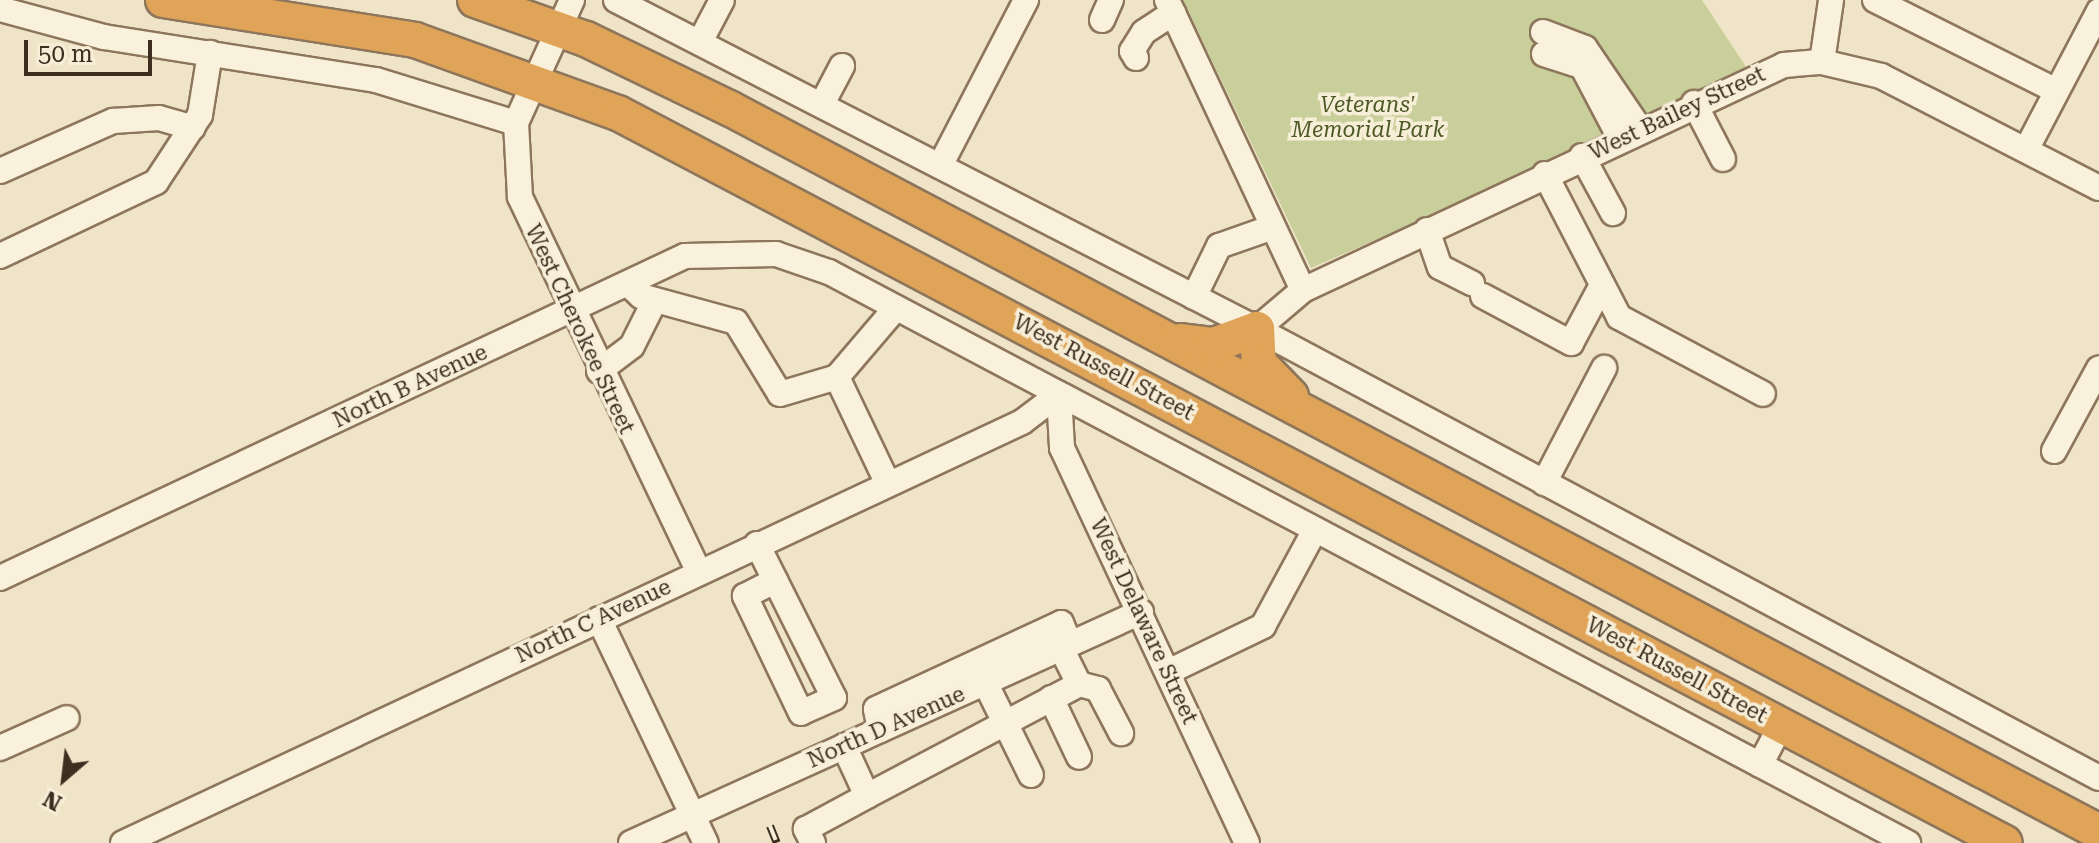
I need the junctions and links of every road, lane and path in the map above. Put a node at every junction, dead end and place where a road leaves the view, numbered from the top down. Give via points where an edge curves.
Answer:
1 (163, 0) edge
2 (475, 0) edge
3 (616, 0) edge
4 (722, 0) edge
5 (1026, 0) edge
6 (1831, 0) edge
7 (1875, 0) edge
8 (1170, 6) edge
9 (0, 9) edge
10 (2099, 11) edge
11 (565, 14) edge
12 (700, 42) junction
13 (1544, 43) dead end
14 (210, 53) junction
15 (1136, 58) dead end
16 (1822, 62) junction
17 (842, 66) dead end
18 (534, 77) junction
19 (2057, 91) junction
20 (1694, 103) junction
21 (822, 104) junction
22 (516, 123) junction
23 (193, 128) junction
24 (1630, 134) junction
25 (2026, 150) junction
26 (1582, 156) junction
27 (1723, 159) dead end
28 (940, 166) junction
29 (0, 171) edge
30 (1545, 174) junction
31 (2099, 188) edge
32 (1613, 213) dead end
33 (1273, 227) junction
34 (1427, 230) junction
35 (0, 256) edge
36 (829, 272) joint
37 (628, 284) junction
38 (1602, 285) junction
39 (1303, 290) junction
40 (1194, 297) junction
41 (655, 300) junction
42 (896, 308) junction
43 (569, 312) junction
44 (1257, 329) junction
45 (1150, 330) junction
46 (1604, 368) dead end
47 (2099, 368) edge
48 (599, 371) junction
49 (837, 377) junction
50 (1059, 394) junction
51 (1763, 394) dead end
52 (1355, 439) junction
53 (2054, 451) dead end
54 (1544, 483) junction
55 (888, 484) junction
56 (1315, 530) junction
57 (757, 544) junction
58 (698, 571) junction
59 (0, 578) edge
60 (775, 581) junction
61 (1141, 612) junction
62 (599, 619) junction
63 (1065, 646) junction
64 (1168, 672) junction
65 (980, 673) junction
66 (1079, 684) junction
67 (1051, 698) junction
68 (67, 718) dead end
69 (1005, 723) junction
70 (1781, 725) junction
71 (1121, 733) dead end
72 (844, 746) junction
73 (0, 748) edge
74 (1079, 757) dead end
75 (1760, 765) junction
76 (1031, 775) dead end
77 (2099, 778) edge
78 (867, 796) junction
79 (692, 814) junction
80 (2099, 832) edge
81 (151, 837) edge
82 (123, 843) edge
83 (631, 843) edge
84 (706, 843) edge
85 (813, 843) edge
86 (1247, 843) edge
87 (1908, 843) edge
88 (2005, 843) edge

1 - 18 highway, West Russell Street via 359,28
2 - 11 highway
3 - 12 street
4 - 12 street
5 - 28 street
6 - 16 street
7 - 19 street
8 - 15 street via 1144,32 1132,51
8 - 33 street
9 - 14 street via 104,37
10 - 19 street
11 - 18 street, West Cherokee Street
11 - 45 highway via 729,108
12 - 21 street
13 - 24 street via 1585,48
14 - 22 street via 376,80
14 - 23 street
16 - 20 street, West Bailey Street via 1784,65
16 - 25 street, West Bailey Street via 1892,81
17 - 21 street
18 - 22 street, West Cherokee Street
18 - 70 highway, West Russell Street via 680,144
19 - 25 street
20 - 24 street, West Bailey Street
20 - 27 street
21 - 28 street
22 - 43 street, West Cherokee Street via 520,197
23 - 29 street via 159,118 113,121
23 - 35 street via 156,182
24 - 26 street, West Bailey Street
25 - 31 street, West Bailey Street
26 - 30 street, West Bailey Street
26 - 32 street
28 - 40 street
30 - 34 street, West Bailey Street
30 - 38 street
33 - 39 street
33 - 40 street via 1219,246
34 - 38 street via 1440,267 1571,343
34 - 39 street, West Bailey Street
36 - 37 street, North B Avenue via 776,254 729,250 685,256
36 - 42 street, West Russell Street
37 - 41 street
37 - 43 street, North B Avenue
38 - 51 street via 1619,317
39 - 44 street, West Bailey Street
40 - 44 street
41 - 48 street via 632,346
41 - 49 street via 736,322 780,394
42 - 49 street
42 - 50 street, West Russell Street
43 - 48 street, West Cherokee Street
43 - 59 street, North B Avenue
44 - 45 highway via 1214,345
44 - 52 highway via 1267,375
44 - 54 street
45 - 52 highway
46 - 54 street
47 - 53 street
48 - 58 street, West Cherokee Street
49 - 55 street
50 - 55 street, North C Avenue via 1022,422
50 - 56 street, West Russell Street
50 - 61 street, West Delaware Street via 1062,448
52 - 80 highway
54 - 77 street
55 - 57 street, North C Avenue
56 - 64 street via 1263,626
56 - 75 street, West Russell Street
57 - 58 street, North C Avenue
57 - 60 street
58 - 62 street, North C Avenue
60 - 60 street via 834,698 801,713 745,596
61 - 63 street
61 - 64 street, West Delaware Street
62 - 79 street
62 - 81 street, North C Avenue
63 - 65 street, North D Avenue via 1061,623
63 - 66 street
64 - 86 street, West Delaware Street
65 - 69 street
65 - 72 street, North D Avenue
66 - 67 street
66 - 71 street via 1098,689
67 - 69 street
67 - 74 street
68 - 73 street
69 - 76 street
69 - 78 street
70 - 75 street
70 - 88 highway, West Russell Street
72 - 78 street
72 - 79 street, North D Avenue
75 - 87 street, West Russell Street
78 - 85 street via 806,829
79 - 83 street, North D Avenue
79 - 84 street
81 - 82 street, North C Avenue

